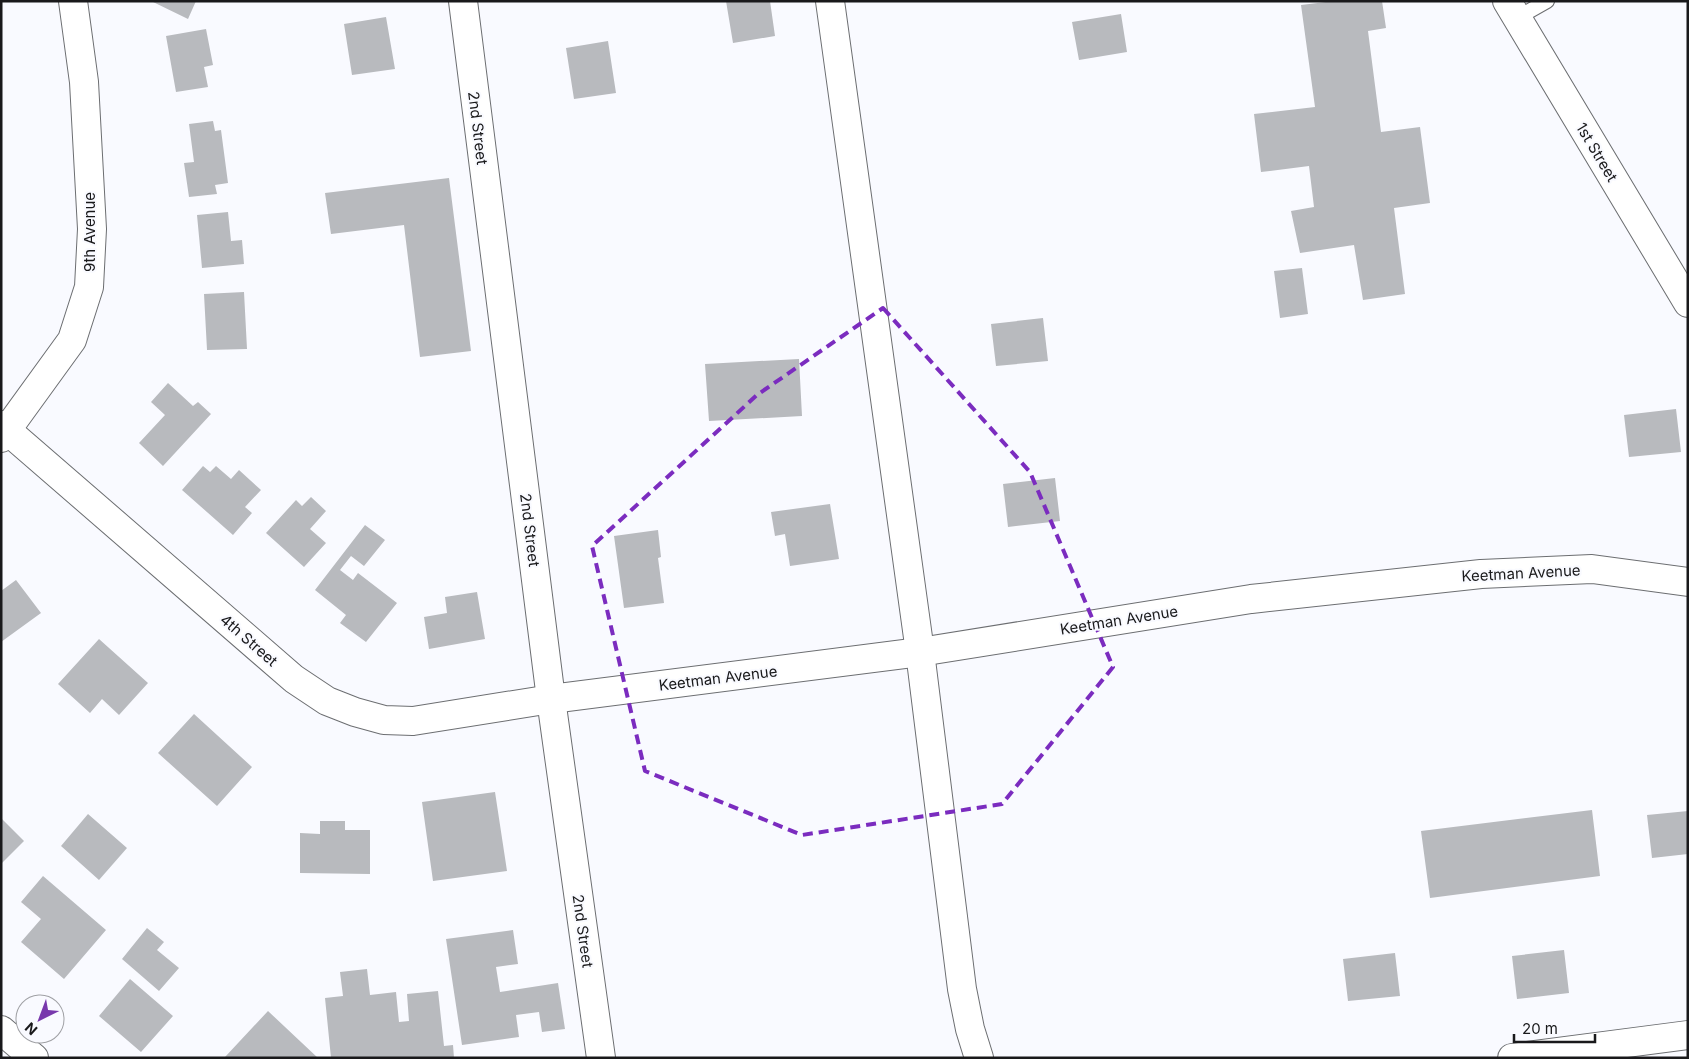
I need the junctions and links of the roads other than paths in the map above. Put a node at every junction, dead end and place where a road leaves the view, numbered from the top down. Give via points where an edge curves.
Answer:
1 (73, 1) edge
2 (463, 1) edge
3 (830, 1) edge
4 (1547, 1) edge
5 (1512, 10) edge
6 (1688, 303) edge
7 (3, 431) edge
8 (1688, 582) edge
9 (920, 652) junction
10 (552, 699) junction
11 (1, 1030) edge
12 (1688, 1035) edge
13 (34, 1058) edge
14 (601, 1058) edge
15 (980, 1058) edge
16 (1512, 1058) edge

1 - 7 street, 9th Avenue via 85,102 92,229 89,286 72,340
2 - 10 street, 2nd Street
3 - 9 street
4 - 5 lane
5 - 6 street, 1st Street
7 - 10 street, 4th Street via 294,679 327,700 384,720 412,721
8 - 9 street, Keetman Avenue via 1592,569 1481,574 1251,599
9 - 10 street, Keetman Avenue
9 - 15 street via 962,989
10 - 14 street, 2nd Street
11 - 13 street
12 - 16 street

